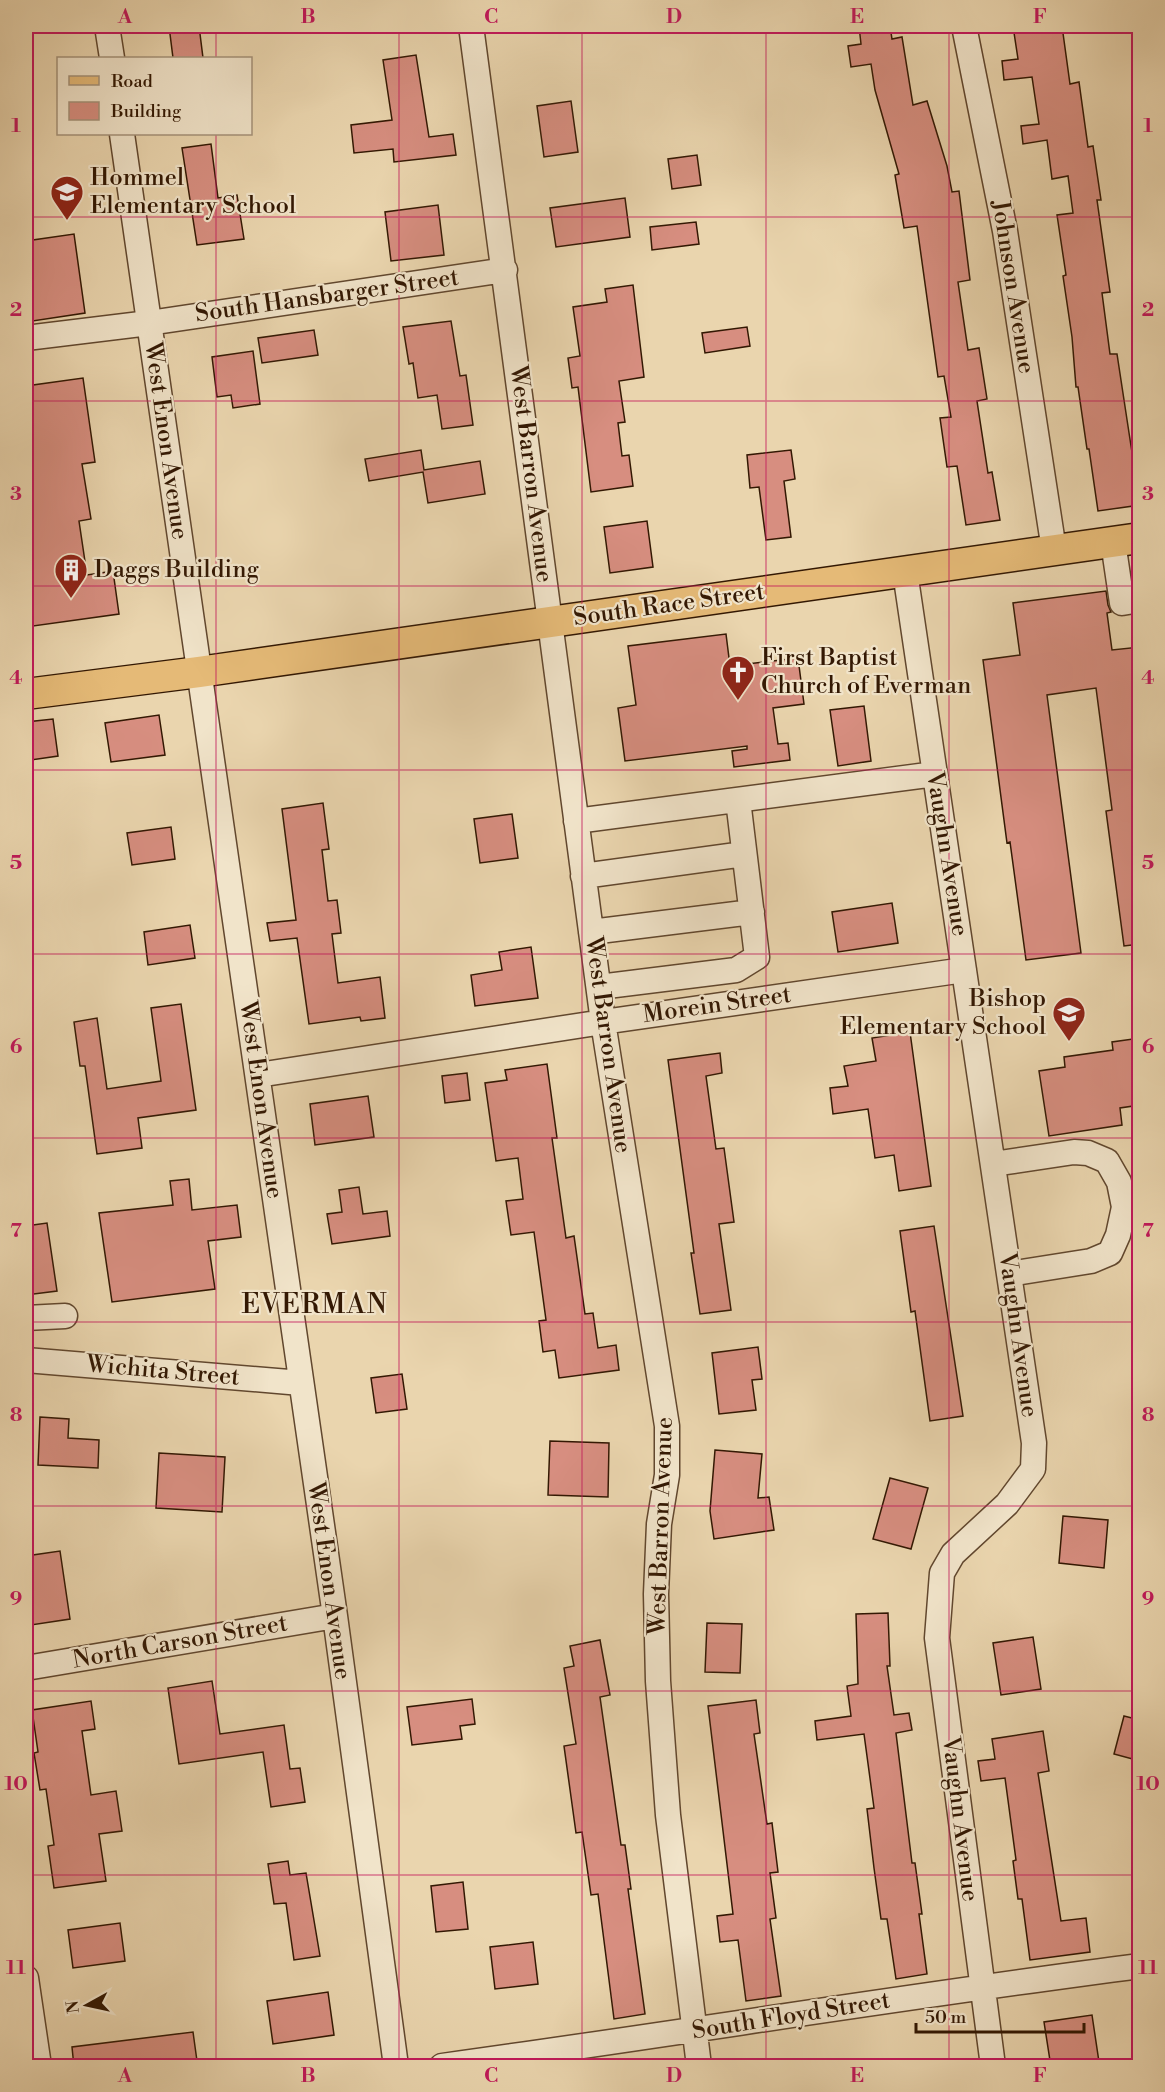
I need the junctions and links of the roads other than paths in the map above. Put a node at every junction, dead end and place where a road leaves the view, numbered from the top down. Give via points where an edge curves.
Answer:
1 (107, 26) edge
2 (471, 26) edge
3 (964, 26) edge
4 (112, 57) edge
5 (122, 135) edge
6 (505, 270) junction
7 (149, 323) junction
8 (26, 338) edge
9 (1126, 540) edge
10 (1054, 550) junction
11 (905, 572) junction
12 (1140, 600) edge
13 (549, 622) junction
14 (199, 672) junction
15 (26, 694) edge
16 (935, 774) junction
17 (738, 800) junction
18 (576, 821) junction
19 (744, 854) junction
20 (583, 876) junction
21 (752, 912) junction
22 (591, 932) junction
23 (964, 970) junction
24 (598, 987) junction
25 (603, 1022) junction
26 (258, 1075) junction
27 (993, 1164) junction
28 (1009, 1274) junction
29 (65, 1316) dead end
30 (26, 1318) edge
31 (26, 1360) edge
32 (301, 1383) junction
33 (335, 1616) junction
34 (26, 1668) edge
35 (1140, 1966) edge
36 (26, 1978) edge
37 (982, 1986) junction
38 (693, 2031) junction
39 (39, 2067) edge
40 (396, 2067) edge
41 (442, 2067) edge
42 (699, 2067) edge
43 (993, 2067) edge

1 - 4 street
2 - 6 street, West Barron Avenue
3 - 10 street, Johnson Avenue via 1005,231
5 - 7 street, West Enon Avenue
6 - 7 street, South Hansbarger Street
6 - 13 street, West Barron Avenue
7 - 8 street, South Hansbarger Street
7 - 14 street, West Enon Avenue
9 - 10 main road, South Race Street
9 - 12 street via 1122,603
10 - 11 main road, South Race Street
11 - 13 main road, South Race Street
11 - 16 street, Vaughn Avenue
13 - 14 main road, South Race Street
13 - 18 street, West Barron Avenue
14 - 15 main road, South Race Street
14 - 26 street, West Enon Avenue
16 - 17 street
16 - 23 street, Vaughn Avenue
17 - 18 street
17 - 19 street
18 - 20 street, West Barron Avenue
19 - 20 street
19 - 21 street
20 - 22 street, West Barron Avenue
21 - 22 street
21 - 24 street via 757,957 736,970
22 - 24 street, West Barron Avenue
23 - 25 street, Morein Street
23 - 27 street, Vaughn Avenue
24 - 25 street, West Barron Avenue
25 - 26 street, Morein Street
25 - 38 street, West Barron Avenue via 667,1426 667,1475 659,1524 656,1594 658,1681 668,1815
26 - 32 street, West Enon Avenue
27 - 28 street, Vaughn Avenue
27 - 28 street via 1074,1152 1088,1154 1107,1161 1119,1182 1124,1206 1110,1253 1091,1261
28 - 37 street, Vaughn Avenue via 1034,1443 1033,1469 1007,1504 953,1554 942,1573 937,1638
29 - 30 street
31 - 32 street, Wichita Street
32 - 33 street, West Enon Avenue
33 - 34 street, North Carson Street
33 - 40 street, West Enon Avenue
35 - 37 street, South Floyd Street
36 - 39 street
37 - 38 street, South Floyd Street
37 - 43 street, Vaughn Avenue
38 - 41 street, South Floyd Street
38 - 42 street, West Barron Avenue

